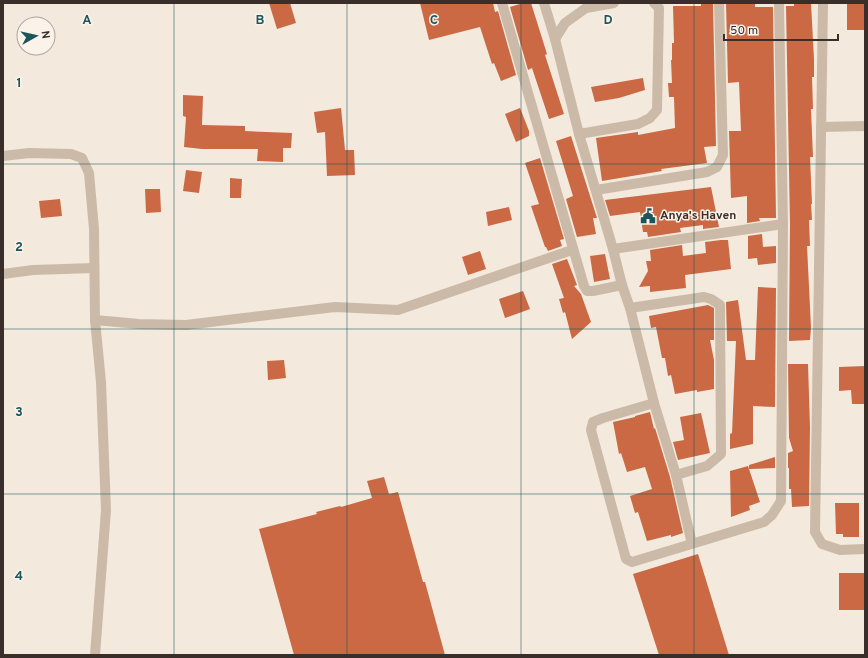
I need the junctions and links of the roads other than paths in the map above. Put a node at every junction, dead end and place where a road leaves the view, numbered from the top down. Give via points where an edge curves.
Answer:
1 (502, 3) edge
2 (544, 3) edge
3 (614, 3) edge
4 (654, 3) edge
5 (719, 3) edge
6 (779, 3) edge
7 (823, 3) edge
8 (555, 39) junction
9 (865, 126) edge
10 (821, 127) junction
11 (579, 134) junction
12 (3, 156) edge
13 (596, 190) junction
14 (783, 224) junction
15 (613, 249) junction
16 (572, 250) junction
17 (94, 268) junction
18 (3, 274) edge
19 (622, 285) junction
20 (630, 308) junction
21 (95, 320) junction
22 (654, 403) junction
23 (676, 475) junction
24 (692, 544) junction
25 (865, 549) edge
26 (95, 655) edge

1 - 16 street
2 - 8 street
3 - 8 street via 586,8 565,23
4 - 11 street via 659,8 657,110 650,118 638,124
5 - 13 street via 723,155 718,167 707,172
6 - 14 street
7 - 10 street
8 - 11 street
9 - 10 street
10 - 25 street via 815,532 822,544 840,550
11 - 13 street
12 - 17 street via 71,154 82,158 88,173 94,229
13 - 15 street
14 - 15 street
14 - 24 street via 781,501 764,522
15 - 19 street
16 - 19 street via 587,291
16 - 21 street via 398,310 335,308 186,325
17 - 18 street via 33,270
17 - 21 street
19 - 20 street
20 - 22 street
20 - 23 street via 704,297 720,305 722,454 707,466
21 - 26 street via 101,382 106,510
22 - 23 street
22 - 24 street via 593,422 591,430 626,559 632,562
23 - 24 street

